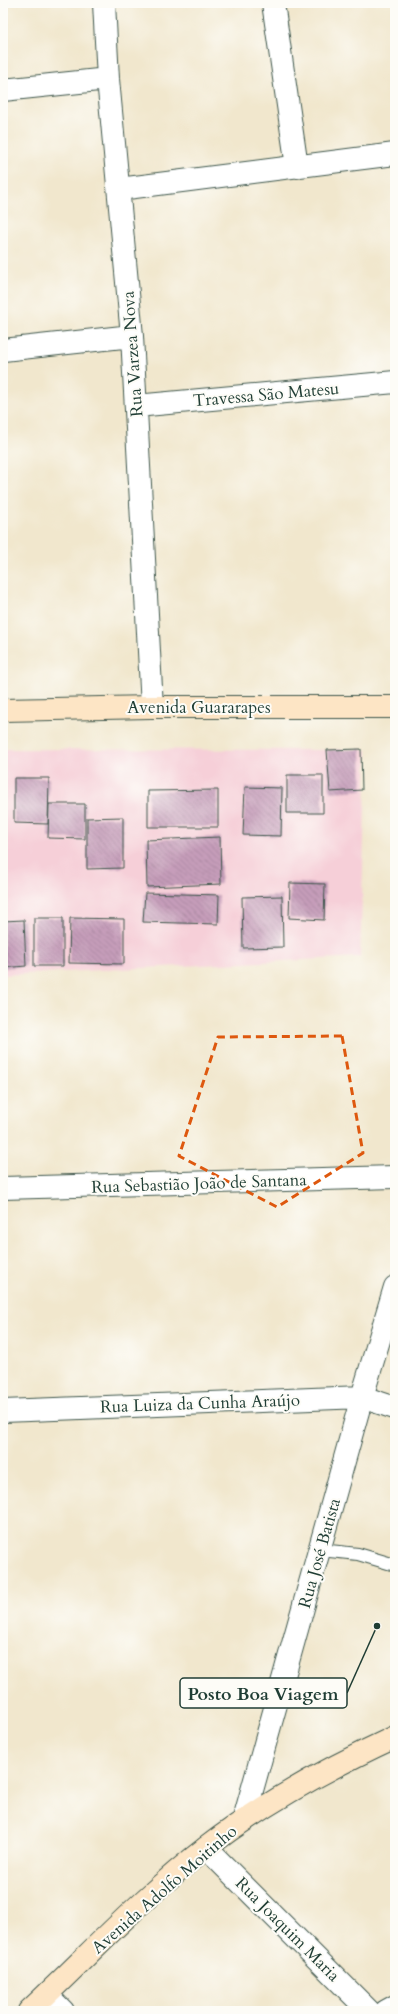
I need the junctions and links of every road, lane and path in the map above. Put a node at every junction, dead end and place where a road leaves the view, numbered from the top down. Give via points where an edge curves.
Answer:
1 (104, 3) edge
2 (273, 3) edge
3 (108, 79) junction
4 (3, 90) edge
5 (395, 154) edge
6 (297, 167) junction
7 (119, 189) junction
8 (132, 336) junction
9 (3, 350) edge
10 (395, 382) edge
11 (136, 406) junction
12 (152, 707) junction
13 (395, 707) edge
14 (3, 710) edge
15 (395, 1177) edge
16 (3, 1188) edge
17 (395, 1287) edge
18 (362, 1397) junction
19 (395, 1408) edge
20 (3, 1411) edge
21 (320, 1550) junction
22 (395, 1565) edge
23 (395, 1737) edge
24 (244, 1820) junction
25 (206, 1848) junction
26 (47, 1995) junction
27 (395, 2006) edge
28 (30, 2011) edge
29 (63, 2011) edge
30 (369, 2011) edge
31 (386, 2011) edge

1 - 3 street, Rua Varzea Nova
2 - 6 street
3 - 4 street
3 - 7 street, Rua Varzea Nova
5 - 6 street
6 - 7 street
7 - 8 street, Rua Varzea Nova
8 - 9 street
8 - 11 street, Rua Varzea Nova
10 - 11 street, Travessa São Matesu
11 - 12 street, Rua Varzea Nova
12 - 13 street, Avenida Guararapes
12 - 14 street, Avenida Guararapes
15 - 16 street, Rua Sebastião João de Santana
17 - 18 street, Rua José Batista
18 - 19 street, Rua Luiza da Cunha Araújo
18 - 20 street, Rua Luiza da Cunha Araújo
18 - 21 street, Rua José Batista
21 - 22 lane via 358,1554
21 - 24 street, Rua José Batista
23 - 24 street, Avenida Adolfo Moitinho via 308,1782
24 - 25 street, Avenida Adolfo Moitinho
25 - 26 street, Avenida Adolfo Moitinho via 109,1933
25 - 30 street, Rua Joaquim Maria
26 - 28 street, Avenida Adolfo Moitinho
26 - 29 street
27 - 31 street

